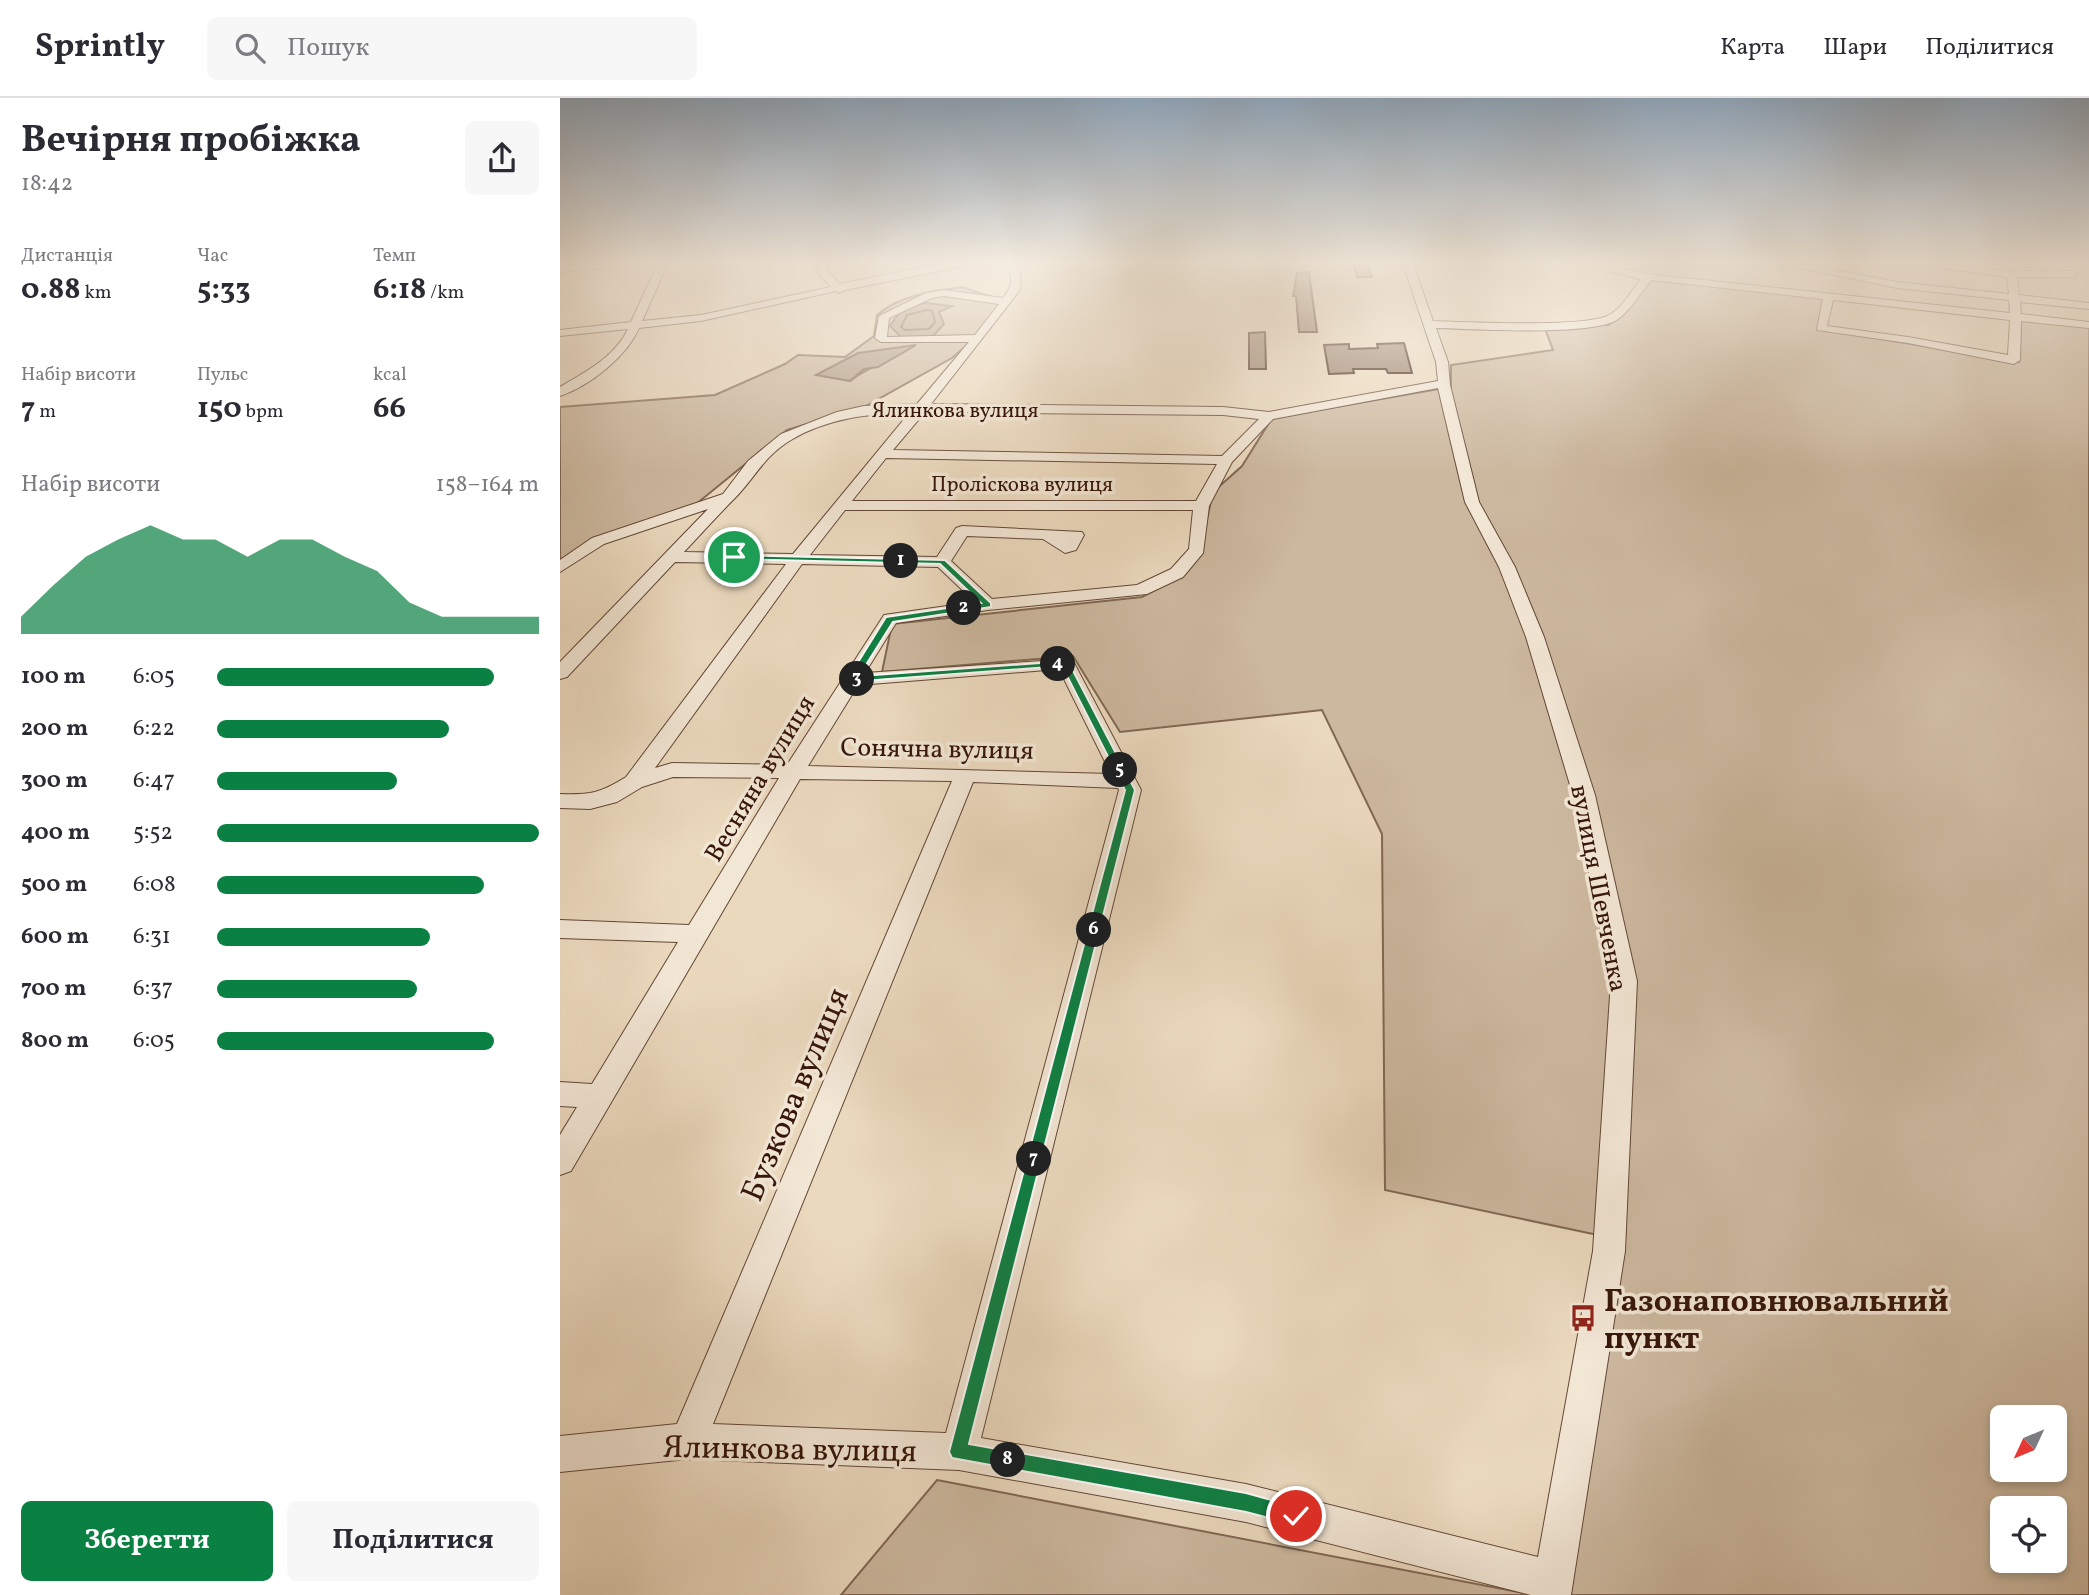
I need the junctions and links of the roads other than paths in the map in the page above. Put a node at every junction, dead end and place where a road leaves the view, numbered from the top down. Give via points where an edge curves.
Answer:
1 (578, 331) edge
2 (633, 331) edge
3 (882, 331) edge
4 (984, 331) edge
5 (1431, 331) edge
6 (1841, 331) edge
7 (2015, 331) edge
8 (560, 333) edge
9 (978, 338) junction
10 (1444, 384) junction
11 (942, 386) junction
12 (560, 392) edge
13 (924, 408) junction
14 (864, 410) junction
15 (1269, 416) junction
16 (882, 454) junction
17 (1226, 460) junction
18 (728, 497) junction
19 (842, 505) junction
20 (1201, 506) junction
21 (1048, 535) dead end
22 (670, 557) junction
23 (798, 558) junction
24 (942, 562) junction
25 (560, 567) edge
26 (988, 605) junction
27 (560, 673) edge
28 (852, 680) junction
29 (793, 773) junction
30 (965, 775) junction
31 (1125, 781) junction
32 (634, 782) junction
33 (560, 801) edge
34 (560, 929) edge
35 (698, 934) junction
36 (560, 1094) edge
37 (600, 1096) junction
38 (560, 1162) edge
39 (688, 1441) junction
40 (958, 1452) junction
41 (560, 1454) edge
42 (1551, 1588) edge

1 - 8 street
2 - 12 street via 627,343 600,368
3 - 9 street via 885,340
4 - 9 street
5 - 10 street, вулиця Шевченка
6 - 7 street via 2014,360
9 - 11 street
10 - 15 street, Ялинкова вулиця
10 - 42 street, вулиця Шевченка via 1472,502 1507,567 1535,637 1584,795 1624,981 1609,1251
11 - 13 street
11 - 14 street
13 - 14 street, Ялинкова вулиця
13 - 15 street, Ялинкова вулиця via 1223,411
13 - 16 street
14 - 18 street, Ялинкова вулиця via 813,424 786,438 753,464
15 - 17 street, Весняна вулиця
16 - 17 street
16 - 19 street
17 - 20 street, Весняна вулиця
18 - 22 street
18 - 25 street via 598,541
19 - 20 street, Проліскова вулиця
19 - 23 street
20 - 26 street, Весняна вулиця via 1197,550 1177,573 1141,590
21 - 24 street via 962,531
22 - 23 street
22 - 27 street
23 - 24 street
23 - 32 street
24 - 26 street
26 - 28 street, Весняна вулиця via 890,619
28 - 29 street, Весняна вулиця
28 - 31 street via 1065,663
29 - 30 street, Сонячна вулиця
29 - 32 street, Сонячна вулиця via 672,770
29 - 35 street, Весняна вулиця
30 - 31 street, Сонячна вулиця
30 - 39 street, Бузкова вулиця
31 - 40 street via 1130,790
32 - 33 street, Сонячна вулиця via 599,799
34 - 35 street
35 - 37 street, Весняна вулиця
36 - 37 street
37 - 38 street, Весняна вулиця
39 - 40 street, Ялинкова вулиця
39 - 41 street, Ялинкова вулиця
40 - 42 street, Ялинкова вулиця via 1246,1503

